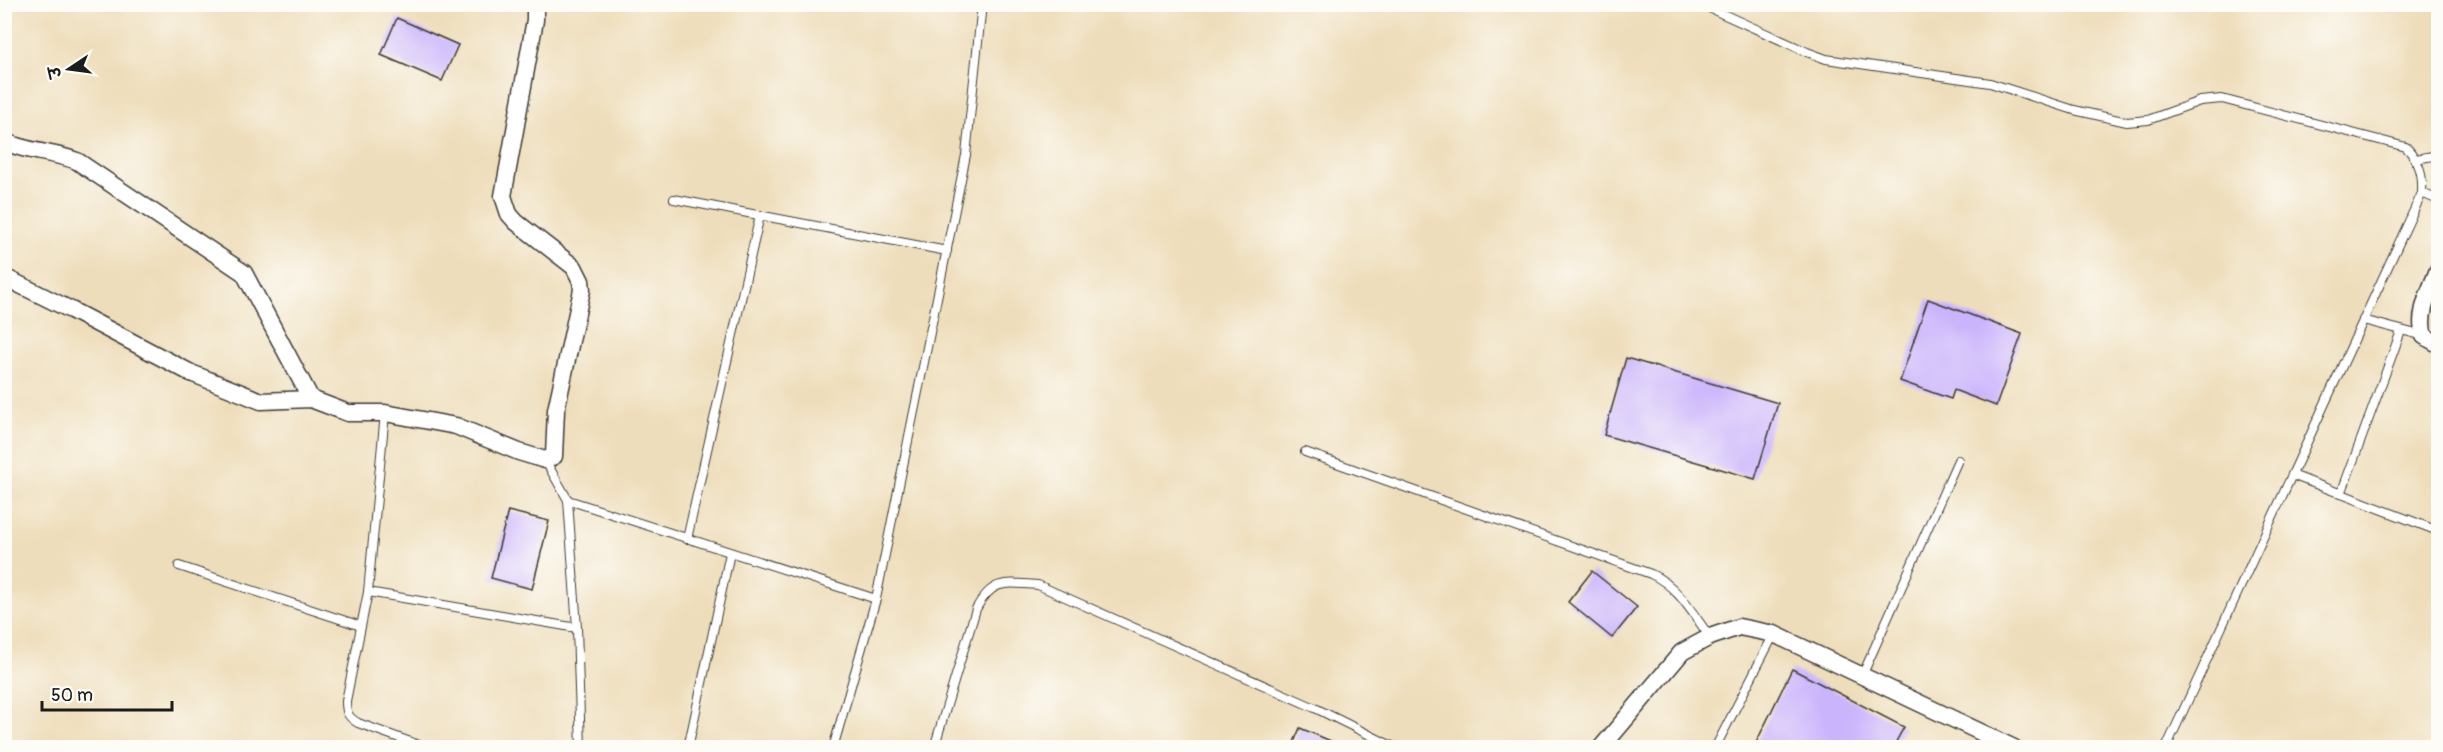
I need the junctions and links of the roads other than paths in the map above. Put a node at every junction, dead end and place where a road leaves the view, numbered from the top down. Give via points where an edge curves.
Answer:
1 (534, 4) edge
2 (982, 4) edge
3 (1680, 4) edge
4 (4, 141) edge
5 (2439, 155) edge
6 (2416, 159) junction
7 (2422, 194) junction
8 (674, 199) dead end
9 (2439, 200) edge
10 (760, 215) junction
11 (946, 251) junction
12 (2439, 270) edge
13 (4, 278) edge
14 (2363, 320) junction
15 (2401, 331) junction
16 (2431, 340) edge
17 (311, 399) junction
18 (385, 413) junction
19 (1305, 452) dead end
20 (545, 460) junction
21 (1958, 460) dead end
22 (2292, 475) junction
23 (2341, 494) junction
24 (568, 500) junction
25 (2439, 531) edge
26 (687, 539) junction
27 (730, 553) junction
28 (179, 566) dead end
29 (368, 592) junction
30 (876, 600) junction
31 (361, 626) junction
32 (577, 628) junction
33 (1774, 634) junction
34 (1710, 637) junction
35 (1862, 676) junction
36 (427, 747) edge
37 (580, 747) edge
38 (688, 747) edge
39 (833, 747) edge
40 (934, 747) edge
41 (1396, 747) edge
42 (1601, 747) edge
43 (1715, 747) edge
44 (2013, 747) edge
45 (2166, 747) edge

1 - 20 street via 535,20 503,196 516,222 574,267 582,290 556,410 554,456
2 - 11 lane via 966,155
3 - 6 lane via 1705,6 1826,59 1989,82 2074,110 2127,122 2148,120 2200,101 2222,99 2406,147
4 - 17 street via 77,161 244,273
5 - 6 lane
6 - 7 lane via 2422,175
7 - 9 lane
7 - 14 lane
8 - 10 lane
10 - 11 lane
10 - 26 lane
11 - 30 lane
12 - 16 street via 2421,326
13 - 17 street via 191,373 261,401
14 - 15 lane
14 - 22 lane
15 - 16 lane
15 - 23 lane
17 - 18 street via 348,412
18 - 20 street via 456,426
18 - 29 lane
19 - 34 lane via 1651,574 1677,591
20 - 24 lane
21 - 35 lane
22 - 23 lane
22 - 45 lane
23 - 25 lane
24 - 26 lane
24 - 32 lane
26 - 27 lane
27 - 30 lane
27 - 38 lane
28 - 31 lane
29 - 31 lane
29 - 32 lane
30 - 39 lane
31 - 36 lane via 346,701 349,718
32 - 37 lane
33 - 34 street via 1739,627
33 - 35 street
33 - 43 lane
34 - 42 street via 1682,652
35 - 44 street
40 - 41 lane via 976,609 985,593 1013,583 1038,585

